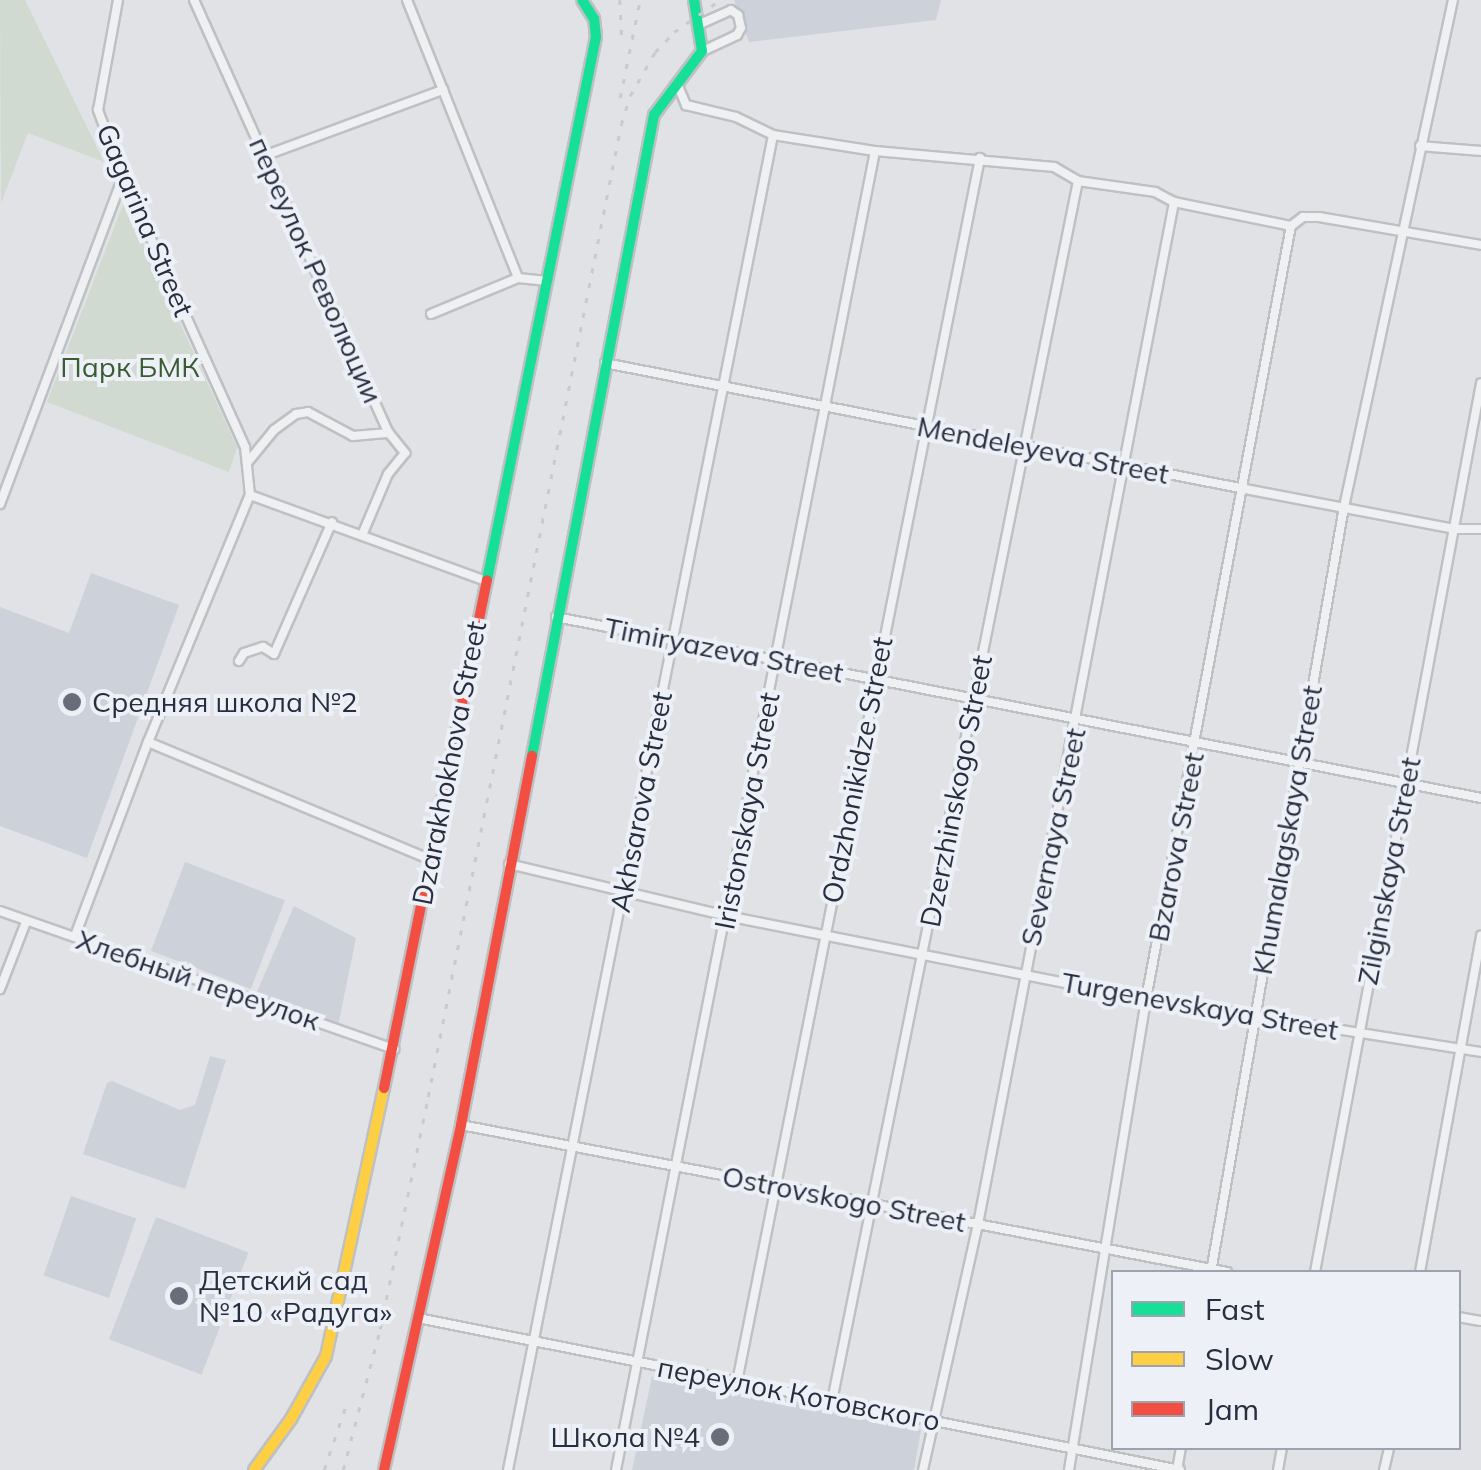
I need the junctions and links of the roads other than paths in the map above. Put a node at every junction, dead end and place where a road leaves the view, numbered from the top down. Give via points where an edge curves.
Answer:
1 (118, 0) edge
2 (194, 0) edge
3 (406, 0) edge
4 (582, 0) edge
5 (694, 0) edge
6 (1453, 0) edge
7 (700, 24) junction
8 (702, 51) junction
9 (678, 86) junction
10 (442, 90) junction
11 (773, 134) junction
12 (1420, 146) junction
13 (875, 151) junction
14 (1481, 151) edge
15 (266, 155) junction
16 (980, 158) junction
17 (123, 177) junction
18 (1078, 182) junction
19 (1174, 202) junction
20 (1291, 226) junction
21 (1402, 230) junction
22 (1481, 245) edge
23 (518, 278) junction
24 (544, 282) junction
25 (432, 314) dead end
26 (605, 363) junction
27 (1481, 383) edge
28 (724, 388) junction
29 (827, 408) junction
30 (926, 428) junction
31 (389, 433) junction
32 (1025, 445) junction
33 (247, 463) junction
34 (1124, 464) junction
35 (1240, 488) junction
36 (250, 495) junction
37 (0, 504) edge
38 (1344, 507) junction
39 (332, 522) junction
40 (1454, 528) junction
41 (1481, 530) edge
42 (363, 533) junction
43 (484, 580) junction
44 (556, 617) junction
45 (672, 640) junction
46 (776, 660) junction
47 (240, 661) dead end
48 (875, 679) junction
49 (974, 699) junction
50 (1077, 719) junction
51 (148, 742) junction
52 (1196, 742) junction
53 (1300, 763) junction
54 (1406, 784) junction
55 (1481, 798) edge
56 (431, 860) junction
57 (509, 864) junction
58 (624, 892) junction
59 (0, 911) edge
60 (727, 916) junction
61 (26, 922) junction
62 (1481, 935) edge
63 (75, 936) junction
64 (825, 936) junction
65 (923, 954) junction
66 (1024, 974) junction
67 (0, 989) edge
68 (1146, 999) junction
69 (1254, 1017) junction
70 (1357, 1033) junction
71 (1460, 1049) junction
72 (395, 1050) junction
73 (1481, 1052) edge
74 (461, 1125) junction
75 (576, 1147) junction
76 (676, 1166) junction
77 (774, 1187) junction
78 (872, 1204) junction
79 (978, 1224) junction
80 (1108, 1250) junction
81 (1207, 1270) edge
82 (1212, 1270) edge
83 (1315, 1270) edge
84 (1420, 1270) edge
85 (418, 1318) junction
86 (532, 1341) junction
87 (636, 1362) junction
88 (736, 1382) junction
89 (832, 1401) junction
90 (932, 1421) junction
91 (1072, 1449) junction
92 (254, 1470) edge
93 (384, 1470) edge
94 (508, 1470) edge
95 (616, 1470) edge
96 (922, 1470) edge
97 (1069, 1470) edge
98 (1178, 1470) edge

1 - 17 street, Gagarina Street via 98,110
2 - 15 street, переулок Революции
3 - 10 street
4 - 24 street, Dzarakhokhova Street via 596,37
5 - 7 street
6 - 12 street, Khumalagskaya Street
7 - 8 street
7 - 8 street via 731,10 741,28
8 - 9 street
9 - 11 street via 686,106
9 - 26 street via 654,115
10 - 15 street
10 - 23 street
11 - 13 street
11 - 28 street, Akhsarova Street
12 - 14 street
12 - 21 street, Khumalagskaya Street
13 - 16 street
13 - 29 street, Iristonskaya Street
15 - 31 street, переулок Революции
16 - 18 street via 1054,168
16 - 30 street, Ordzhonikidze Street
17 - 33 street, Gagarina Street
17 - 37 street
18 - 19 street via 1155,192
18 - 32 street, Dzerzhinskogo Street
19 - 20 street
19 - 34 street, Severnaya Street
20 - 21 street via 1303,217
20 - 35 street, Bzarova Street
21 - 22 street
21 - 38 street, Khumalagskaya Street
23 - 24 street
23 - 25 street
24 - 43 street, Dzarakhokhova Street
26 - 28 street, Mendeleyeva Street
26 - 44 street
27 - 40 street, Zilginskaya Street
28 - 29 street, Mendeleyeva Street
28 - 45 street, Akhsarova Street
29 - 30 street, Mendeleyeva Street
29 - 46 street, Iristonskaya Street
30 - 32 street, Mendeleyeva Street
30 - 48 street, Ordzhonikidze Street
31 - 33 street via 353,436 308,412 296,414
31 - 42 street, переулок Революции via 405,453 388,474
32 - 34 street, Mendeleyeva Street
32 - 49 street, Dzerzhinskogo Street
33 - 36 street, Gagarina Street
34 - 35 street, Mendeleyeva Street
34 - 50 street, Severnaya Street
35 - 38 street, Mendeleyeva Street
35 - 52 street, Bzarova Street
36 - 39 street
36 - 51 street, Gagarina Street
38 - 40 street, Mendeleyeva Street
38 - 53 street, Khumalagskaya Street
39 - 42 street
39 - 47 street via 274,654 263,648 244,652
40 - 41 street, Mendeleyeva Street
40 - 54 street, Zilginskaya Street
42 - 43 street
43 - 56 street, Dzarakhokhova Street
44 - 45 street, Timiryazeva Street
44 - 57 street
45 - 46 street, Timiryazeva Street
45 - 58 street, Akhsarova Street
46 - 48 street, Timiryazeva Street
46 - 60 street, Iristonskaya Street
48 - 49 street, Timiryazeva Street
48 - 64 street, Ordzhonikidze Street
49 - 50 street, Timiryazeva Street
49 - 65 street, Dzerzhinskogo Street
50 - 52 street, Timiryazeva Street
50 - 66 street, Severnaya Street
51 - 56 street
51 - 63 street, Gagarina Street
52 - 53 street, Timiryazeva Street
52 - 68 street, Bzarova Street
53 - 54 street, Timiryazeva Street
53 - 69 street, Khumalagskaya Street
54 - 55 street, Timiryazeva Street
54 - 70 street, Zilginskaya Street
56 - 72 street, Dzarakhokhova Street
57 - 58 street, Turgenevskaya Street
57 - 74 street
58 - 60 street, Turgenevskaya Street
58 - 75 street, Akhsarova Street
59 - 61 street, Хлебный переулок
60 - 64 street, Turgenevskaya Street
60 - 76 street, Iristonskaya Street
61 - 63 street, Хлебный переулок
61 - 67 street
62 - 71 street
63 - 72 street, Хлебный переулок
64 - 65 street, Turgenevskaya Street
64 - 77 street, Ordzhonikidze Street
65 - 66 street, Turgenevskaya Street
65 - 78 street, Dzerzhinskogo Street
66 - 68 street, Turgenevskaya Street
66 - 79 street, Severnaya Street
68 - 69 street, Turgenevskaya Street
68 - 80 street, Bzarova Street
69 - 70 street, Turgenevskaya Street
69 - 82 street, Khumalagskaya Street
70 - 71 street, Turgenevskaya Street
70 - 83 street, Zilginskaya Street
71 - 73 street, Turgenevskaya Street
71 - 84 street
72 - 92 street, Dzarakhokhova Street via 326,1356
74 - 75 street, Ostrovskogo Street
74 - 85 street
75 - 76 street, Ostrovskogo Street
75 - 86 street, Akhsarova Street
76 - 77 street, Ostrovskogo Street
76 - 87 street, Iristonskaya Street
77 - 78 street, Ostrovskogo Street
77 - 88 street, Ordzhonikidze Street
78 - 79 street, Ostrovskogo Street
78 - 89 street, Dzerzhinskogo Street
79 - 80 street, Ostrovskogo Street
79 - 90 street, Severnaya Street
80 - 81 street, Ostrovskogo Street
80 - 91 street, Bzarova Street
85 - 86 street, переулок Котовского
85 - 93 street
86 - 87 street, переулок Котовского
86 - 94 street, Akhsarova Street
87 - 88 street, переулок Котовского
87 - 95 street, Iristonskaya Street
88 - 89 street, переулок Котовского
89 - 90 street, переулок Котовского
90 - 91 street, переулок Котовского
90 - 96 street, Severnaya Street
91 - 97 street, Bzarova Street
91 - 98 street, переулок Котовского

